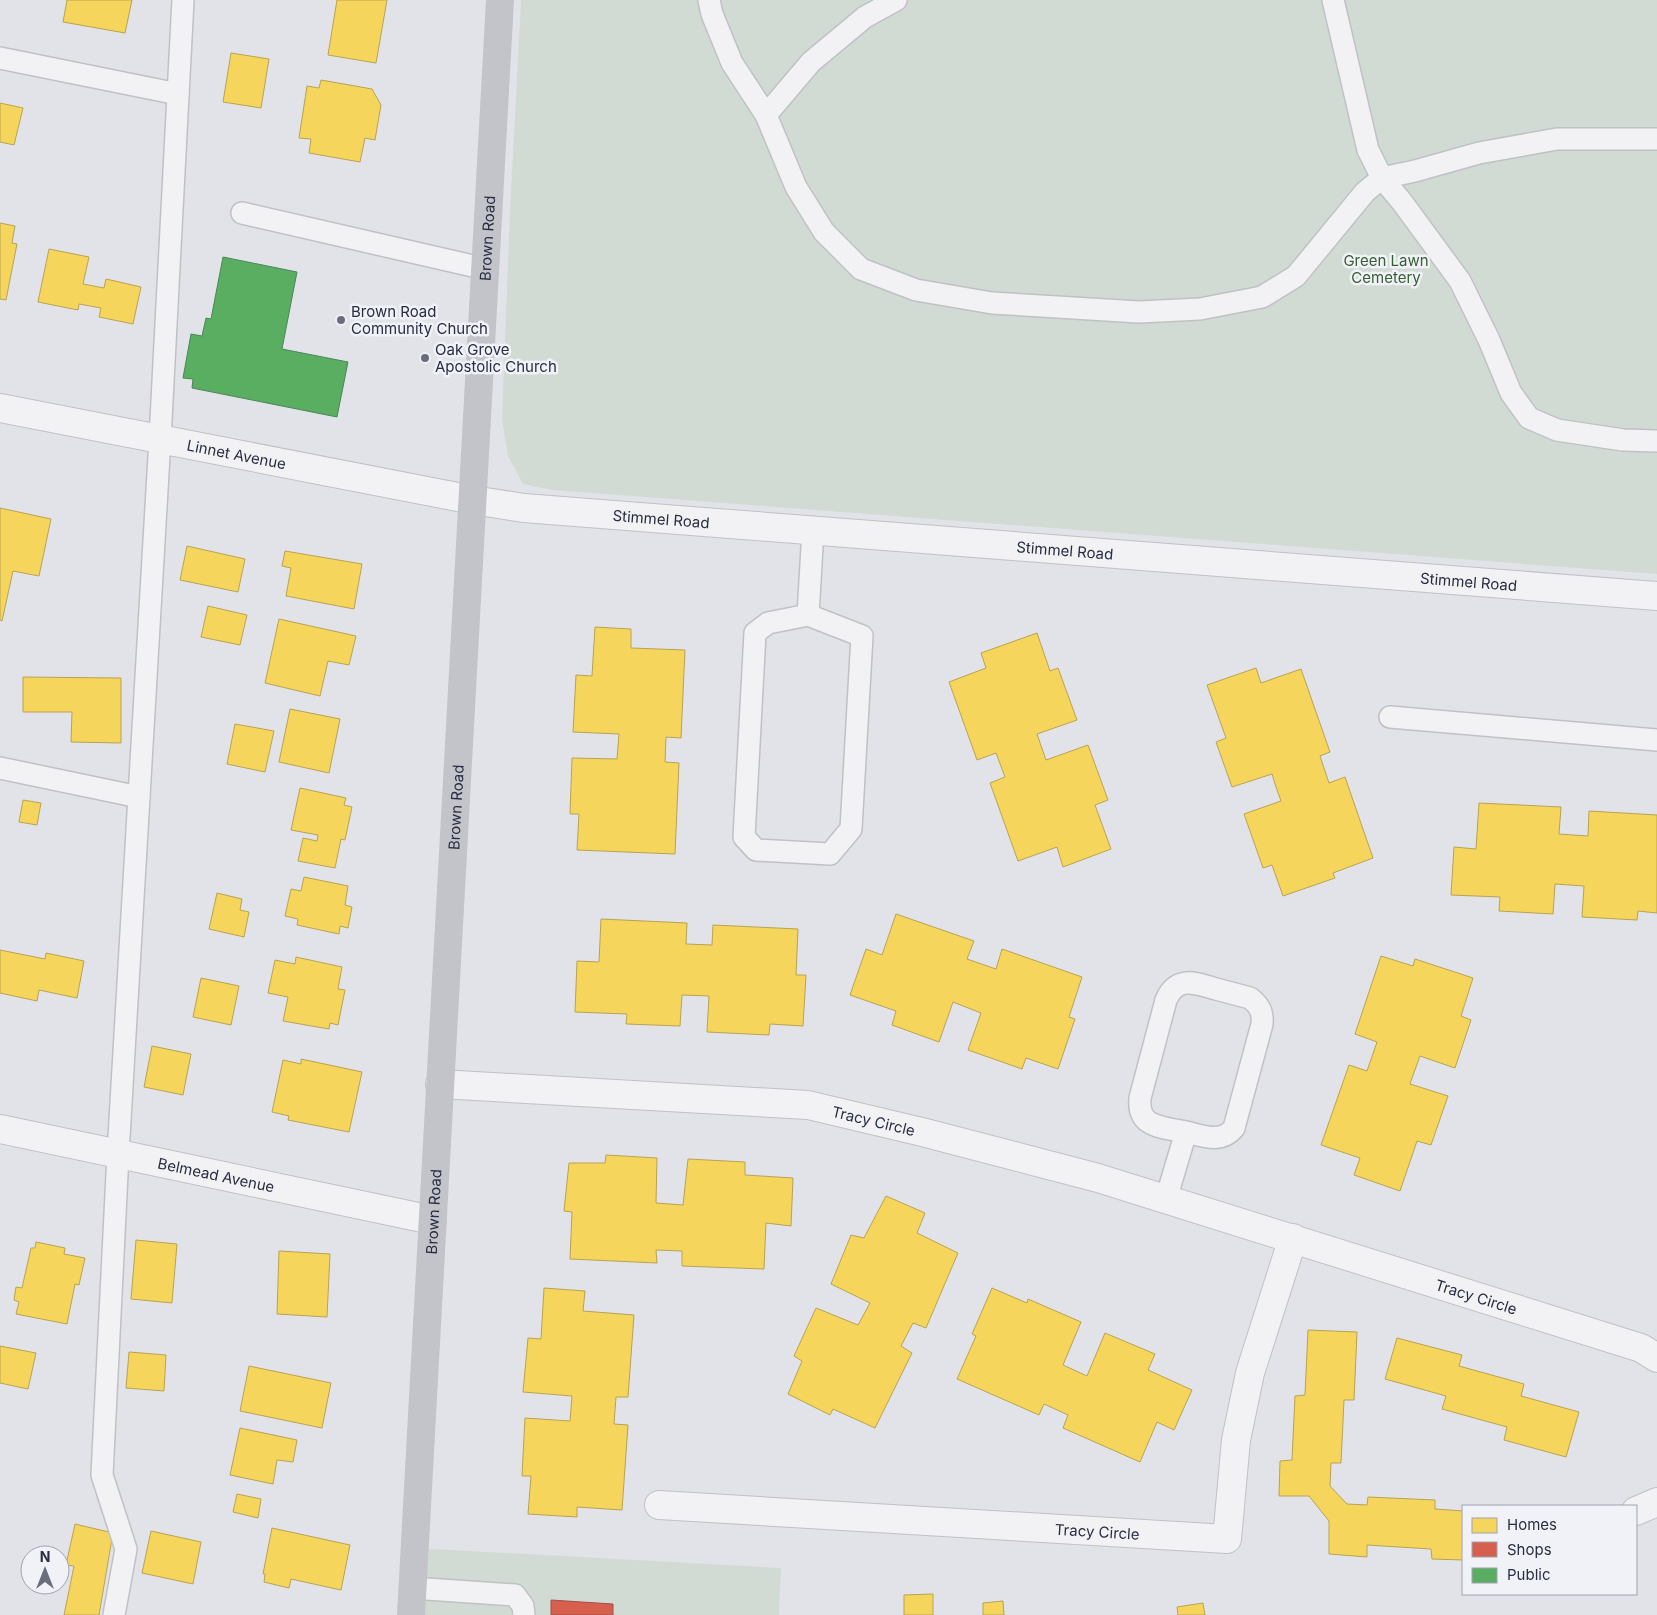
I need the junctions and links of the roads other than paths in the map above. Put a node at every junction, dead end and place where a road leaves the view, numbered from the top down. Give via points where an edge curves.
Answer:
1 (183, 0) edge
2 (500, 0) edge
3 (709, 0) edge
4 (896, 0) edge
5 (1333, 0) edge
6 (0, 58) edge
7 (178, 94) junction
8 (766, 115) junction
9 (1657, 139) edge
10 (1382, 178) junction
11 (242, 213) dead end
12 (486, 269) junction
13 (0, 408) edge
14 (160, 439) junction
15 (1657, 441) edge
16 (473, 500) junction
17 (813, 530) junction
18 (1657, 596) edge
19 (808, 615) junction
20 (1390, 717) dead end
21 (1657, 740) edge
22 (0, 768) edge
23 (139, 797) junction
24 (440, 1084) junction
25 (0, 1129) edge
26 (1186, 1132) junction
27 (118, 1154) junction
28 (1166, 1199) junction
29 (432, 1220) junction
30 (1293, 1238) junction
31 (1657, 1358) edge
32 (1657, 1502) edge
33 (659, 1505) dead end
34 (1637, 1511) edge
35 (412, 1588) junction
36 (114, 1615) edge
37 (411, 1615) edge
38 (524, 1615) edge

1 - 7 lane
2 - 12 main road, Brown Road
3 - 8 lane via 732,63
4 - 8 lane via 865,17 810,62
5 - 10 lane via 1368,150
6 - 7 lane
7 - 14 lane
8 - 10 lane via 796,187 824,232 861,269 916,290 992,303 1140,312 1200,309 1262,297 1296,276 1365,192
9 - 10 lane via 1557,139 1480,153
10 - 15 lane via 1460,281 1511,393 1529,418 1557,430 1623,440
11 - 12 lane
12 - 16 main road, Brown Road
13 - 14 street, Linnet Avenue
14 - 16 street, Linnet Avenue
14 - 23 lane
16 - 17 street, Stimmel Road via 524,508
16 - 24 main road, Brown Road
17 - 18 street, Stimmel Road
17 - 19 lane
19 - 19 lane via 768,623 755,633 744,837 756,850 830,854 851,829 862,636
20 - 21 lane
22 - 23 lane
23 - 27 lane
24 - 28 street, Tracy Circle via 808,1105 1098,1178
24 - 29 main road, Brown Road
25 - 27 street, Belmead Avenue
26 - 26 lane via 1222,1138 1234,1128 1263,1014 1250,998 1191,982 1179,984 1166,1000 1139,1109 1143,1118 1152,1124
26 - 28 lane
27 - 29 street, Belmead Avenue
27 - 36 lane via 102,1475 126,1549
28 - 30 street, Tracy Circle
29 - 35 main road, Brown Road
30 - 31 street, Tracy Circle via 1641,1348
30 - 33 street, Tracy Circle via 1250,1373 1236,1440 1227,1539
32 - 34 street
35 - 37 main road, Brown Road
35 - 38 lane via 515,1595 523,1606

